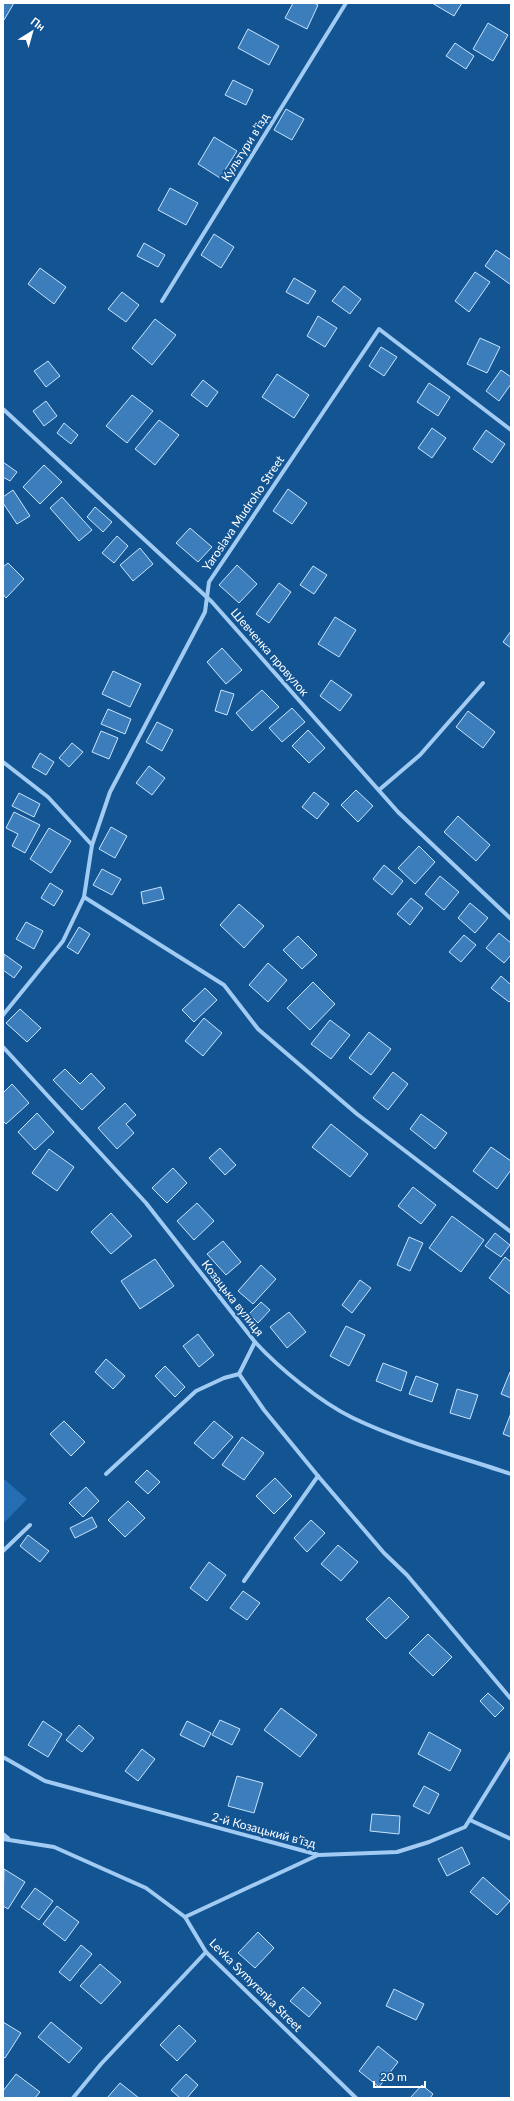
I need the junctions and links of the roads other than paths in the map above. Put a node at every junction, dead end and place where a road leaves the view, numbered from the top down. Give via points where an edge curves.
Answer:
1 (346, 3) edge
2 (162, 301) dead end
3 (3, 409) edge
4 (511, 430) edge
5 (207, 597) junction
6 (483, 684) dead end
7 (3, 762) edge
8 (379, 790) junction
9 (92, 845) junction
10 (84, 897) junction
11 (511, 911) edge
12 (510, 917) edge
13 (3, 1015) edge
14 (3, 1047) edge
15 (511, 1232) edge
16 (254, 1342) junction
17 (239, 1374) junction
18 (106, 1474) dead end
19 (511, 1474) edge
20 (318, 1476) junction
21 (30, 1524) dead end
22 (3, 1551) edge
23 (244, 1580) dead end
24 (511, 1699) edge
25 (511, 1753) edge
26 (3, 1757) edge
27 (470, 1820) junction
28 (3, 1834) edge
29 (5, 1838) edge
30 (511, 1839) edge
31 (319, 1855) junction
32 (185, 1917) junction
33 (206, 1952) junction
34 (73, 2098) edge
35 (356, 2098) edge

1 - 2 street, Культури в’їзд
3 - 5 street, Шевченка провулок
4 - 5 street, Yaroslava Mudroho Street via 379,329 209,582
5 - 8 street, Шевченка провулок
5 - 9 street, Yaroslava Mudroho Street via 205,612 110,792
6 - 8 street via 420,755
7 - 9 street via 48,797
8 - 12 street, Шевченка провулок via 398,812
9 - 10 street, Yaroslava Mudroho Street
10 - 13 street, Yaroslava Mudroho Street via 63,941
10 - 15 street via 224,985 258,1029 357,1114
11 - 12 street
14 - 16 street, Козацька вулиця via 146,1203
16 - 17 street
16 - 19 street, Козацька вулиця via 271,1359 320,1397 351,1417 391,1435
17 - 18 street via 196,1391
17 - 20 street via 264,1410
20 - 23 street
20 - 24 street via 384,1553 407,1575
21 - 22 street
25 - 27 street, 2-й Козацький в’їзд
26 - 31 street, 2-й Козацький в’їзд via 45,1781
27 - 30 street
27 - 31 street, 2-й Козацький в’їзд via 465,1827 397,1852
28 - 29 street
29 - 32 street, Levka Symyrenka Street via 54,1847 146,1888
31 - 32 street
32 - 33 street, Levka Symyrenka Street
33 - 34 street via 101,2064
33 - 35 street, Levka Symyrenka Street

